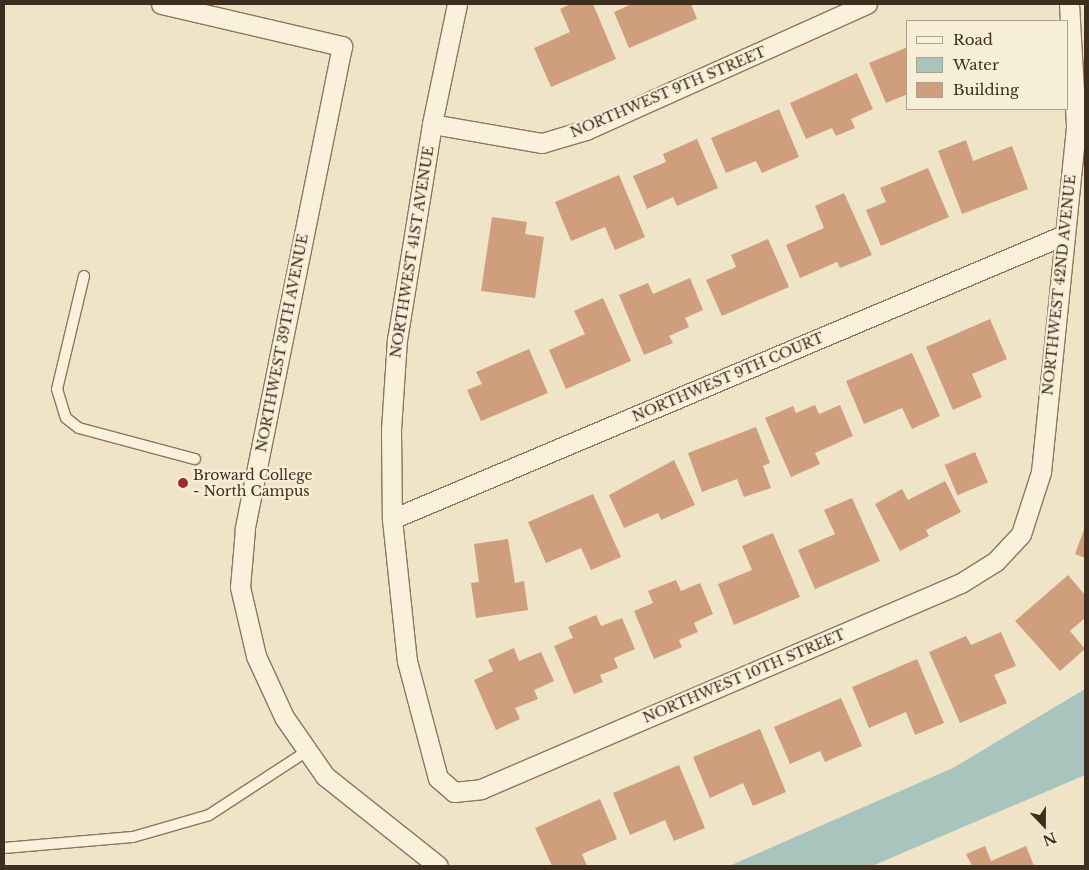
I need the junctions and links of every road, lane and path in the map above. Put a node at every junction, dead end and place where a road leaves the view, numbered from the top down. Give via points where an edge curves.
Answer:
1 (161, 4) edge
2 (458, 4) edge
3 (867, 4) edge
4 (1068, 4) edge
5 (432, 124) junction
6 (1064, 235) junction
7 (84, 276) dead end
8 (195, 459) dead end
9 (392, 519) junction
10 (1021, 534) joint
11 (307, 751) junction
12 (454, 792) joint
13 (4, 848) edge
14 (438, 866) edge

1 - 11 street, NORTHWEST 39TH AVENUE via 342,46 245,529 240,588 256,656 284,717
2 - 5 street, NORTHWEST 41ST AVENUE
3 - 5 street, NORTHWEST 9TH STREET via 586,130 542,143
4 - 6 street, NORTHWEST 42ND AVENUE via 1076,125
5 - 9 street, NORTHWEST 41ST AVENUE via 397,339
6 - 9 street, NORTHWEST 9TH COURT
6 - 10 street, NORTHWEST 42ND AVENUE via 1041,472
7 - 8 lane via 57,389 66,418 79,428
9 - 12 street, NORTHWEST 41ST AVENUE via 407,661 438,778
10 - 12 street, NORTHWEST 10TH STREET via 995,562 961,583 481,789
11 - 13 lane via 209,815 133,837
11 - 14 street, NORTHWEST 39TH AVENUE via 325,776

